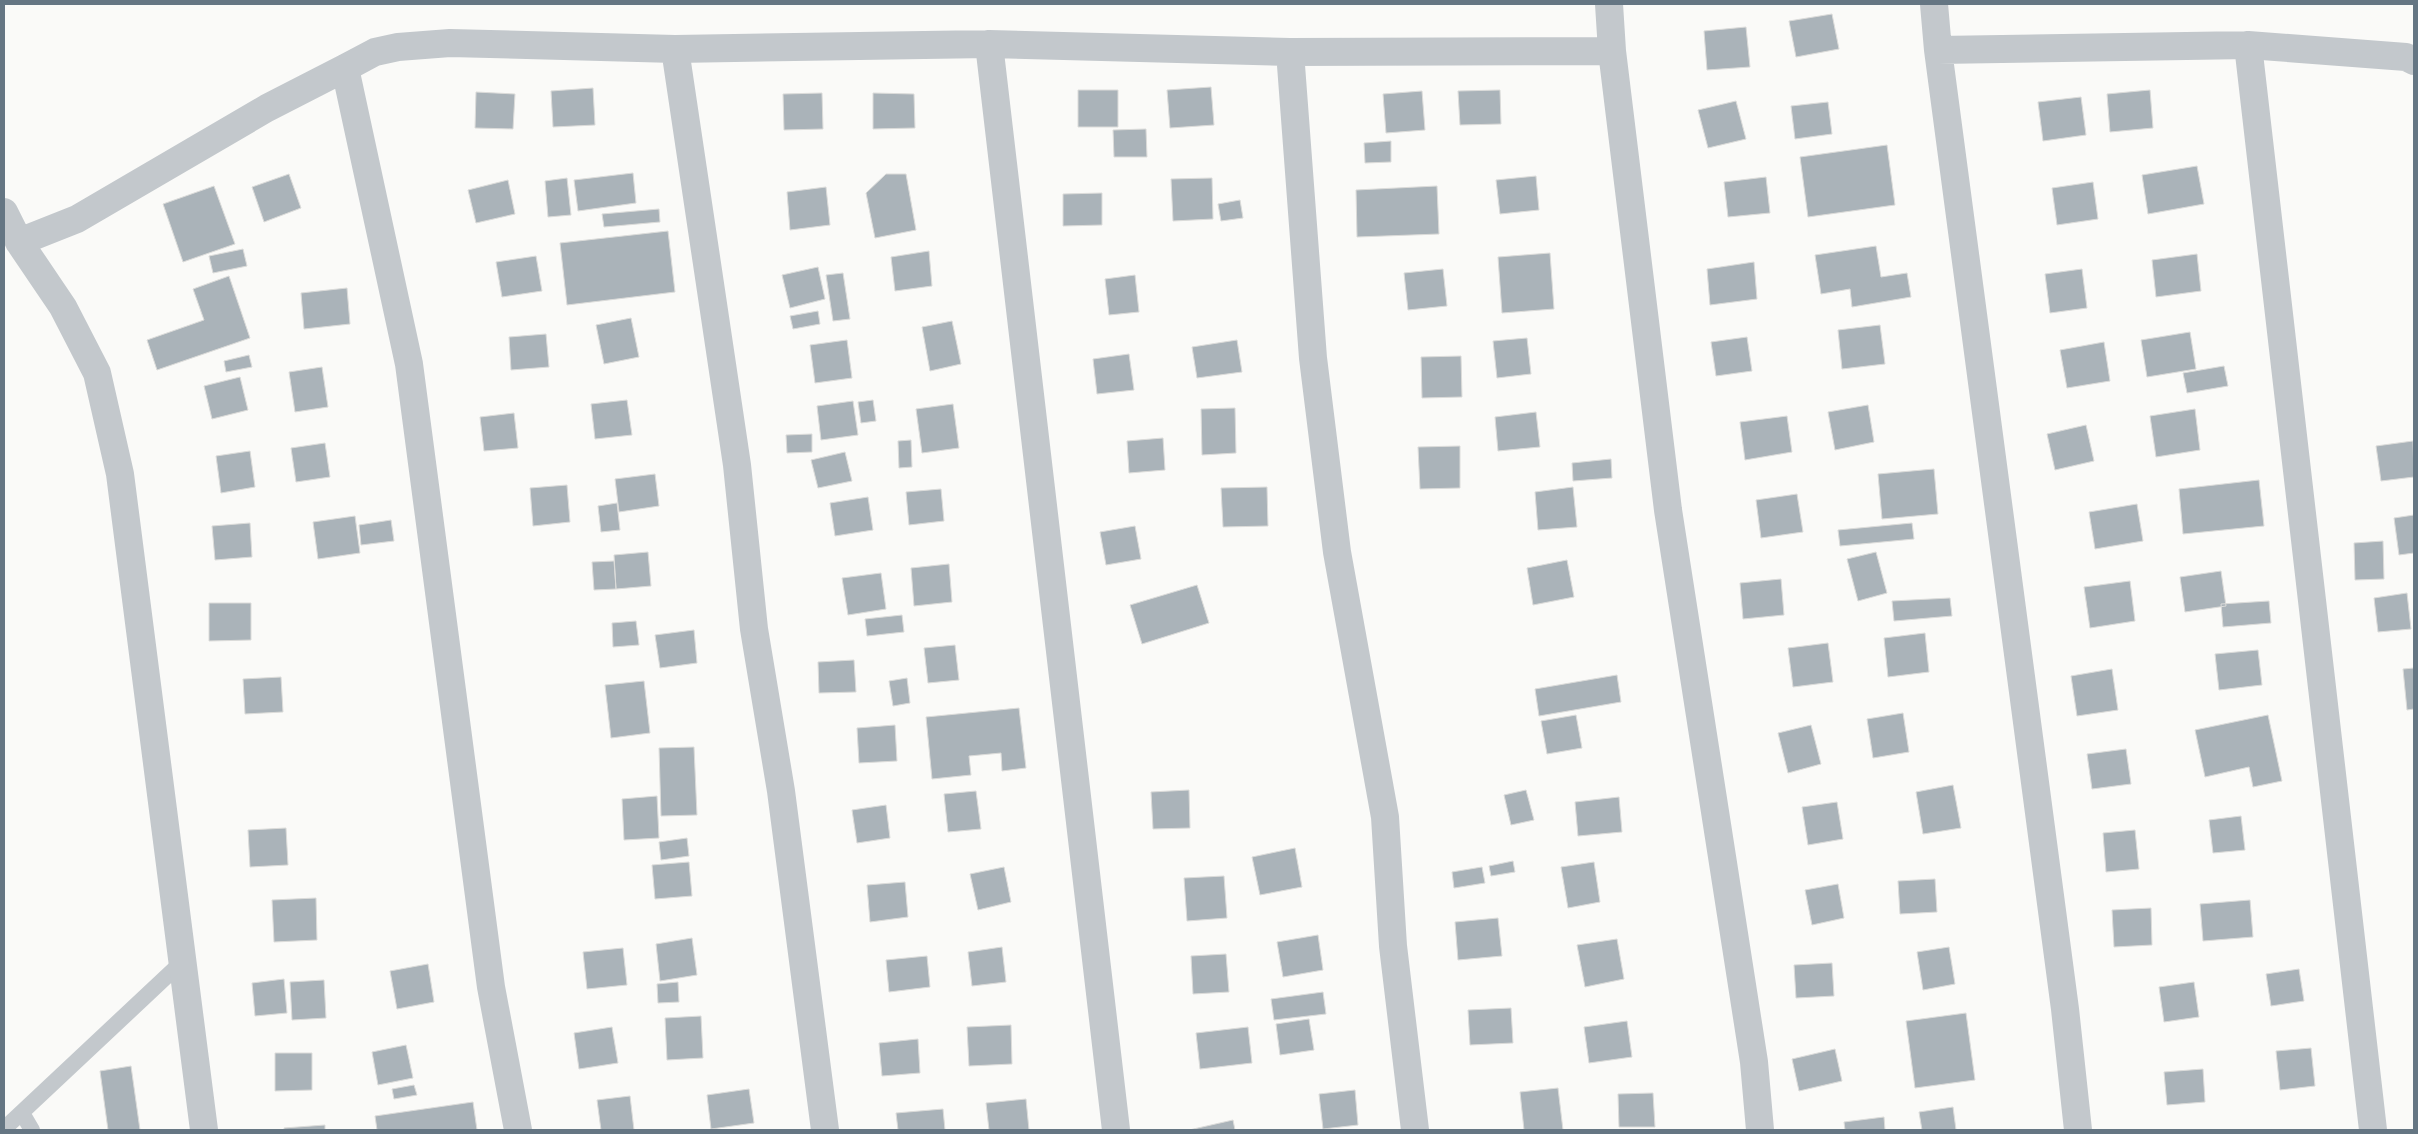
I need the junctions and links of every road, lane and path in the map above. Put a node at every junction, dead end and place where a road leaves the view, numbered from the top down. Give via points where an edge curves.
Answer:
1 (1608, 4) edge
2 (1934, 4) edge
3 (989, 44) junction
4 (2248, 45) junction
5 (675, 49) junction
6 (1938, 50) junction
7 (1612, 51) junction
8 (1290, 52) junction
9 (2414, 60) edge
10 (345, 68) junction
11 (4, 212) edge
12 (20, 242) junction
13 (182, 961) junction
14 (22, 1113) junction
15 (4, 1129) edge
16 (32, 1130) edge
17 (204, 1130) edge
18 (518, 1130) edge
19 (825, 1130) edge
20 (1116, 1130) edge
21 (1415, 1130) edge
22 (1760, 1130) edge
23 (2078, 1130) edge
24 (2373, 1130) edge

1 - 7 street
2 - 6 street
3 - 5 street
3 - 8 street
3 - 20 street
4 - 6 street
4 - 9 street
4 - 24 street
5 - 10 street via 450,43 383,50
5 - 19 street via 737,465 754,629 781,791
6 - 23 street via 2065,1009
7 - 8 street
7 - 22 street via 1668,510 1754,1062
8 - 21 street via 1313,358 1337,552 1385,817 1393,946
10 - 12 street via 267,108 77,219
10 - 18 street via 409,364 491,987
11 - 12 street
12 - 13 street via 63,308 97,373 120,474
13 - 14 lane
13 - 17 street
14 - 15 lane
14 - 16 lane

